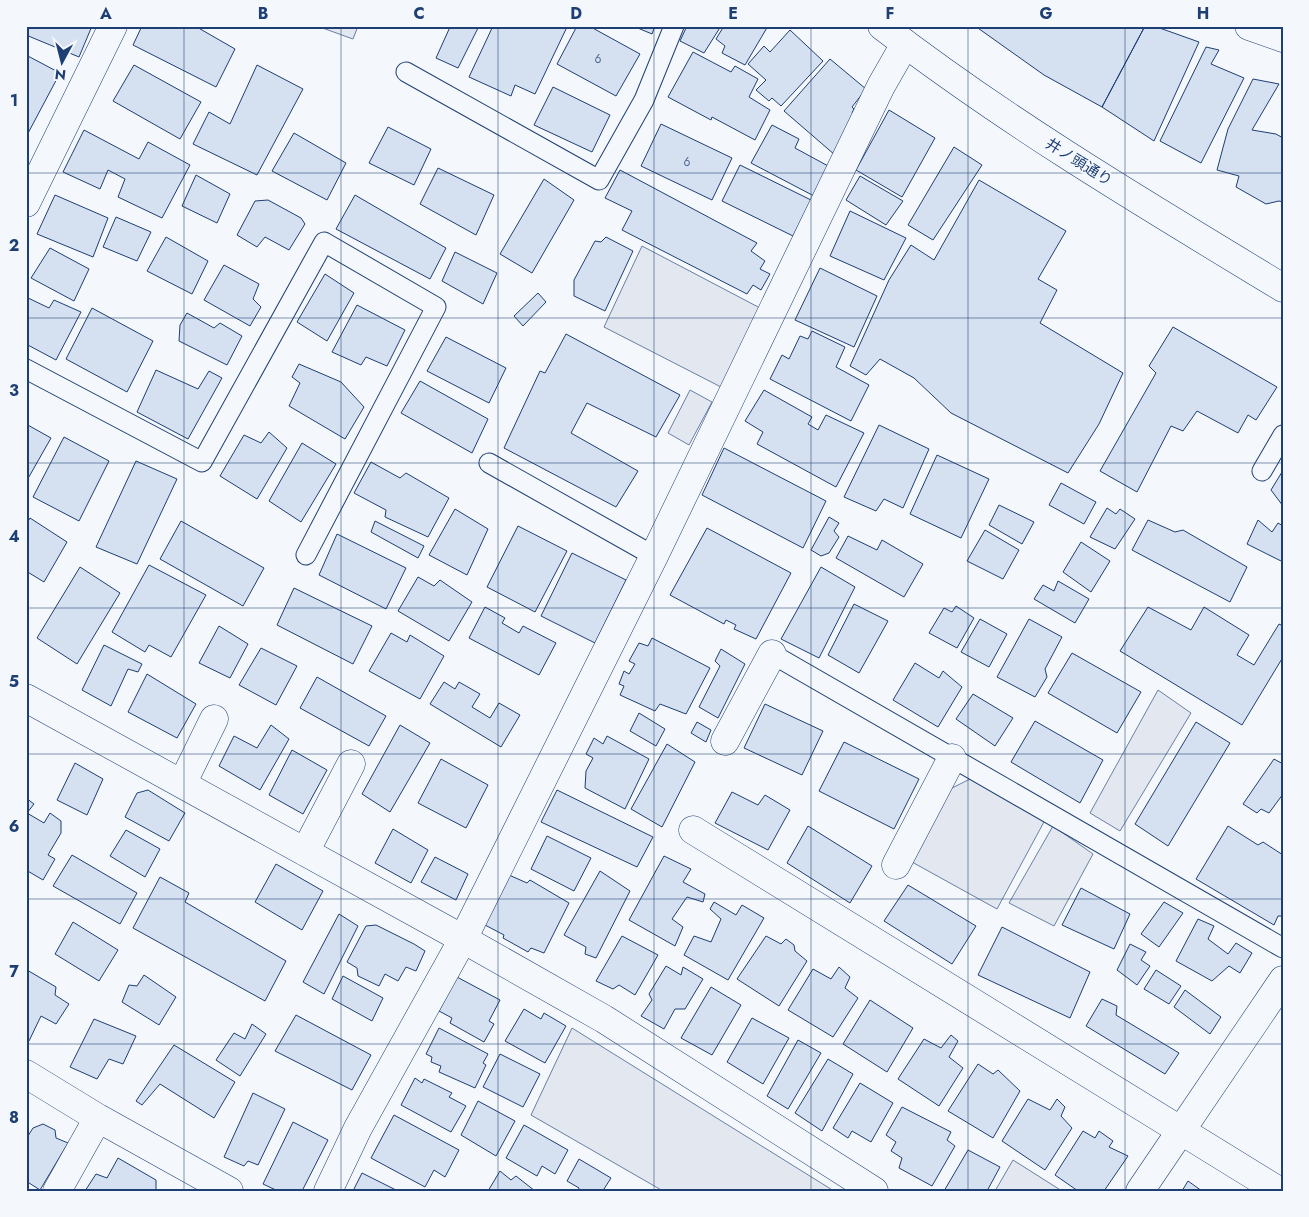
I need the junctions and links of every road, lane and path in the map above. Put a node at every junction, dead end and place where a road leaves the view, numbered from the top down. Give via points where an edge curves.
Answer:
1 (113, 26) edge
2 (674, 26) edge
3 (882, 26) edge
4 (1249, 26) edge
5 (1283, 38) edge
6 (905, 44) junction
7 (406, 72) dead end
8 (26, 203) edge
9 (1283, 288) edge
10 (26, 369) edge
11 (1283, 435) edge
12 (489, 463) dead end
13 (1262, 470) dead end
14 (306, 555) dead end
15 (654, 556) junction
16 (772, 654) joint
17 (26, 698) edge
18 (214, 719) dead end
19 (725, 741) dead end
20 (952, 758) junction
21 (351, 764) dead end
22 (182, 784) junction
23 (693, 830) dead end
24 (306, 852) junction
25 (896, 865) dead end
26 (463, 939) junction
27 (1283, 948) edge
28 (1283, 980) edge
29 (26, 1074) edge
30 (98, 1118) junction
31 (1181, 1129) junction
32 (57, 1191) edge
33 (229, 1191) edge
34 (328, 1191) edge
35 (874, 1191) edge
36 (1140, 1191) edge
37 (1279, 1191) edge

1 - 8 street
2 - 7 lane via 644,100 600,180
3 - 6 street, 井ノ頭通り
4 - 5 street
6 - 9 street, 井ノ頭通り via 1048,142
6 - 15 street via 881,86
10 - 14 lane via 202,462 324,242 436,308
11 - 13 lane
12 - 15 lane
15 - 26 street
16 - 19 street
16 - 20 lane
17 - 22 street
18 - 22 street
20 - 25 street
20 - 27 lane
21 - 24 street
22 - 24 street
23 - 31 street
24 - 26 street
26 - 34 street via 358,1128
26 - 35 street via 604,1019
28 - 31 street
29 - 30 street
30 - 32 street
30 - 33 street
31 - 36 street
31 - 37 street

